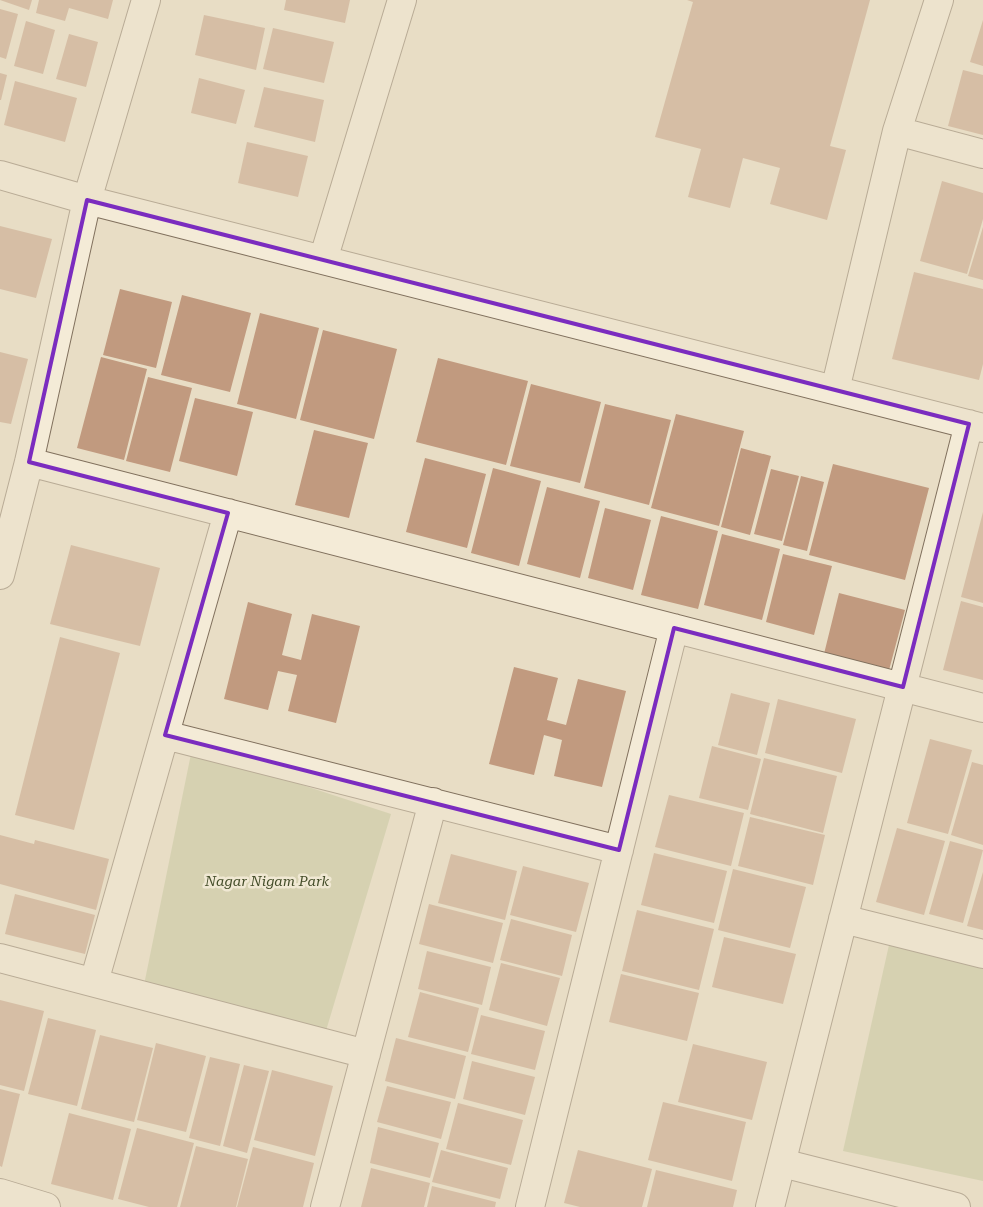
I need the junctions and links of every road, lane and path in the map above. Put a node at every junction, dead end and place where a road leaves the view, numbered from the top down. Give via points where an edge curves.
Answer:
1 (146, 0) edge
2 (402, 0) edge
3 (939, 0) edge
4 (896, 131) junction
5 (983, 154) edge
6 (0, 175) edge
7 (87, 200) junction
8 (323, 260) junction
9 (835, 390) junction
10 (976, 426) edge
11 (29, 462) junction
12 (228, 513) junction
13 (0, 575) edge
14 (674, 628) junction
15 (902, 687) junction
16 (983, 708) edge
17 (165, 734) junction
18 (434, 802) junction
19 (619, 850) junction
20 (843, 919) junction
21 (983, 954) edge
22 (0, 958) edge
23 (94, 982) junction
24 (366, 1054) junction
25 (782, 1163) junction
26 (0, 1192) edge
27 (44, 1207) edge
28 (325, 1207) edge
29 (530, 1207) edge
30 (770, 1207) edge
31 (956, 1207) edge

1 - 7 street
2 - 8 street
3 - 4 street
4 - 5 street
4 - 9 street
6 - 7 street
7 - 8 street
7 - 11 street
8 - 9 street
9 - 10 street
10 - 15 street
11 - 12 street
11 - 13 street
12 - 14 street
12 - 17 street
14 - 15 street
14 - 19 street
15 - 16 street
15 - 20 street
17 - 18 street
17 - 23 street
18 - 19 street
18 - 24 street
19 - 29 street
20 - 21 street
20 - 25 street
22 - 23 street
23 - 24 street
24 - 28 street
25 - 30 street
25 - 31 street
26 - 27 street

